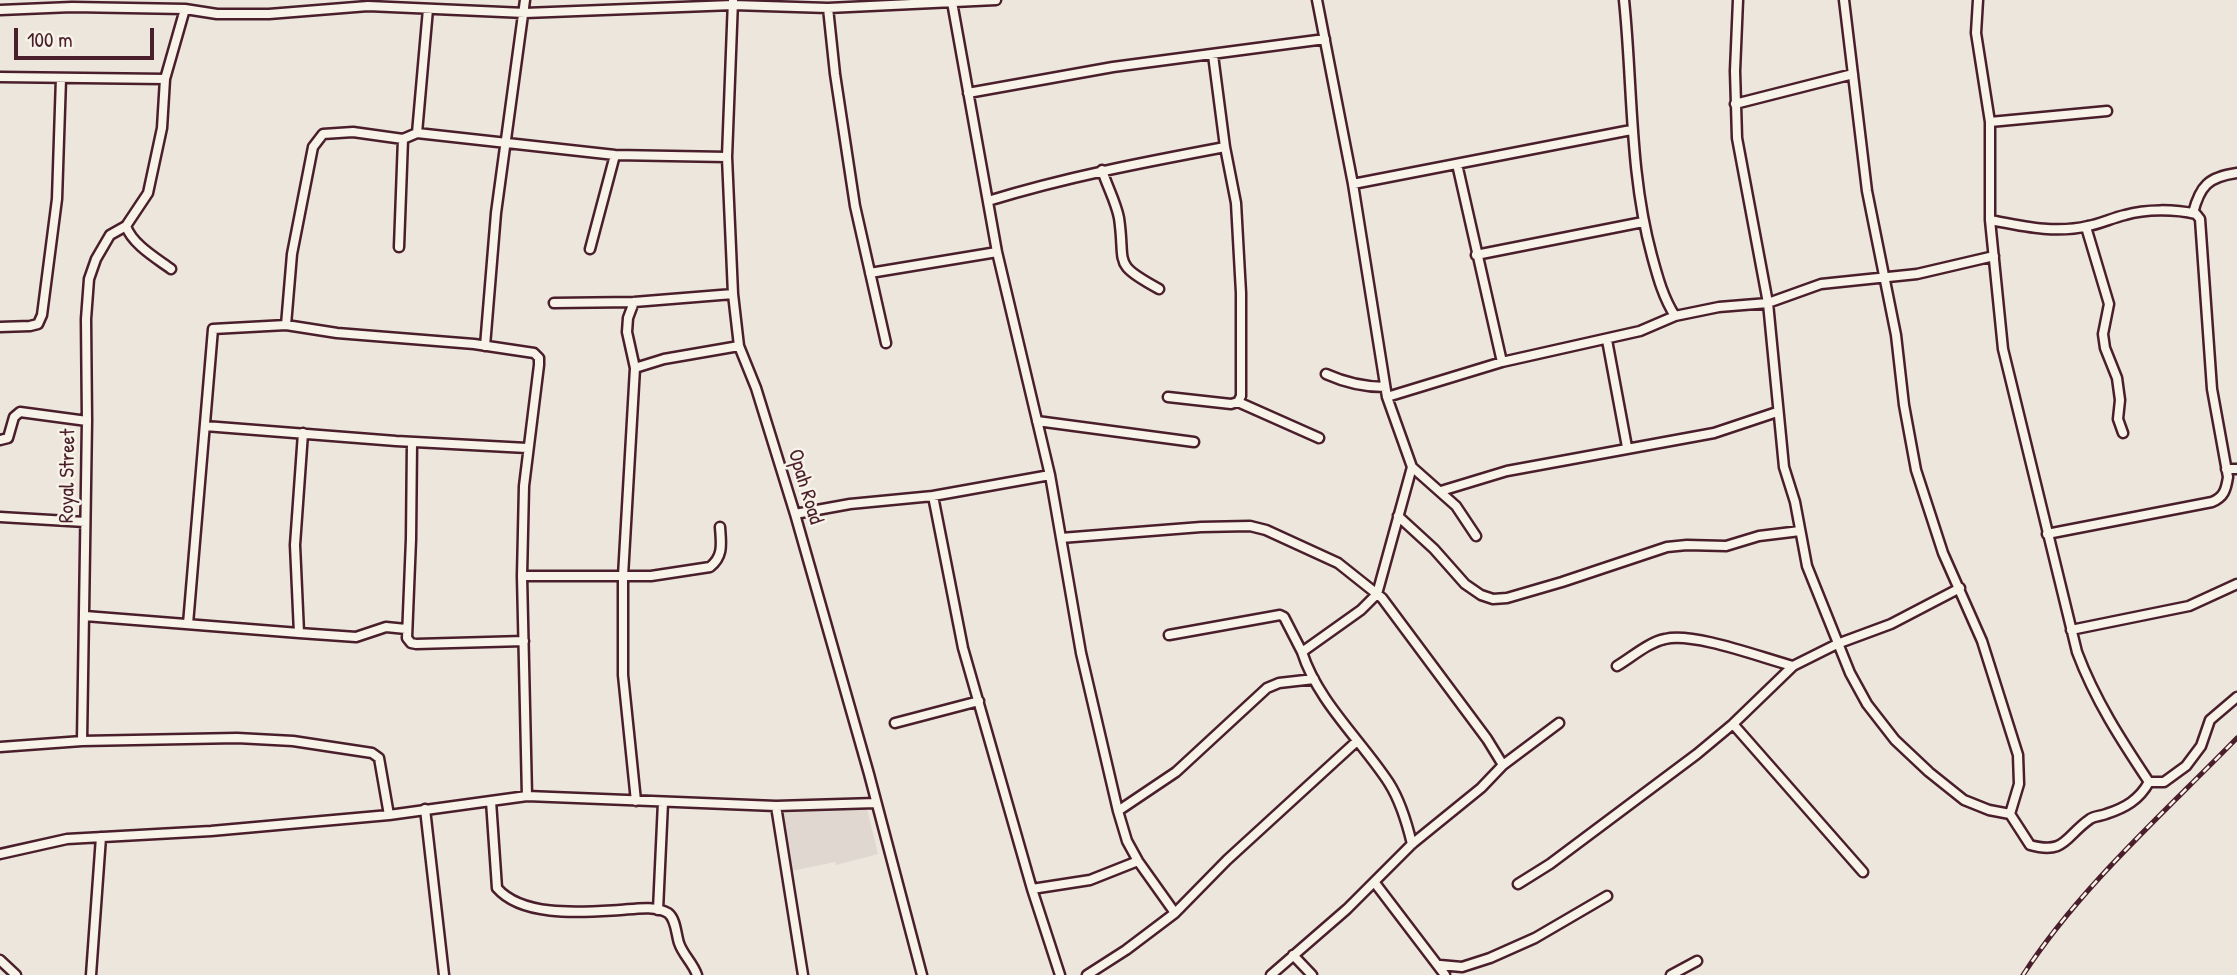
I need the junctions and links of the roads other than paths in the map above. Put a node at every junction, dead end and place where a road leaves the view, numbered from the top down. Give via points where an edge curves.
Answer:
1 (525, 0) edge
2 (996, 0) edge
3 (1317, 0) edge
4 (1624, 0) edge
5 (1738, 0) edge
6 (1844, 0) edge
7 (1978, 0) edge
8 (733, 2) edge
9 (952, 2) junction
10 (161, 5) edge
11 (423, 6) edge
12 (828, 8) junction
13 (185, 9) junction
14 (0, 10) edge
15 (524, 13) junction
16 (1325, 39) junction
17 (1213, 55) junction
18 (1853, 74) junction
19 (0, 78) edge
20 (61, 78) junction
21 (165, 79) junction
22 (968, 93) junction
23 (1735, 104) junction
24 (2107, 111) dead end
25 (1990, 122) junction
26 (1631, 130) junction
27 (417, 133) junction
28 (403, 139) junction
29 (507, 142) junction
30 (1225, 147) junction
31 (615, 155) junction
32 (727, 157) junction
33 (1457, 164) junction
34 (1102, 170) junction
35 (2237, 173) edge
36 (1353, 184) junction
37 (988, 201) junction
38 (2193, 213) junction
39 (1990, 220) junction
40 (1643, 222) junction
41 (126, 226) junction
42 (2086, 227) junction
43 (399, 247) dead end
44 (590, 249) dead end
45 (997, 253) junction
46 (1476, 255) junction
47 (1994, 256) junction
48 (171, 269) dead end
49 (870, 273) junction
50 (1885, 277) junction
51 (1159, 289) dead end
52 (733, 294) junction
53 (634, 302) junction
54 (554, 303) dead end
55 (1768, 303) junction
56 (1675, 316) junction
57 (286, 325) junction
58 (0, 327) edge
59 (1606, 340) junction
60 (886, 342) dead end
61 (485, 346) junction
62 (739, 346) junction
63 (1502, 362) junction
64 (635, 368) junction
65 (1326, 374) dead end
66 (1385, 387) junction
67 (1168, 397) dead end
68 (1387, 397) junction
69 (1238, 402) junction
70 (1777, 412) junction
71 (87, 421) junction
72 (1037, 421) junction
73 (205, 426) junction
74 (303, 433) junction
75 (2123, 433) dead end
76 (1319, 438) dead end
77 (0, 440) edge
78 (412, 442) junction
79 (1195, 442) dead end
80 (1628, 447) junction
81 (527, 448) junction
82 (1412, 467) junction
83 (2226, 469) junction
84 (2237, 469) edge
85 (1049, 475) junction
86 (1441, 491) junction
87 (933, 496) junction
88 (796, 514) junction
89 (1398, 516) junction
90 (0, 517) edge
91 (85, 522) junction
92 (720, 527) dead end
93 (1800, 531) junction
94 (2047, 534) junction
95 (1476, 536) dead end
96 (1061, 537) junction
97 (522, 576) junction
98 (623, 576) junction
99 (2237, 584) edge
100 (1960, 588) junction
101 (1377, 593) junction
102 (85, 616) junction
103 (188, 624) junction
104 (406, 629) junction
105 (2071, 630) junction
106 (299, 633) junction
107 (1169, 635) dead end
108 (524, 641) junction
109 (1837, 644) junction
110 (1302, 652) junction
111 (1617, 666) dead end
112 (1793, 666) junction
113 (1314, 679) junction
114 (2237, 696) edge
115 (979, 701) junction
116 (895, 723) dead end
117 (1559, 723) dead end
118 (1733, 724) junction
119 (82, 741) junction
120 (1357, 741) junction
121 (0, 747) edge
122 (1503, 765) junction
123 (2149, 782) junction
124 (527, 796) junction
125 (491, 801) junction
126 (636, 801) junction
127 (663, 802) junction
128 (876, 803) junction
129 (776, 806) junction
130 (425, 809) junction
131 (1118, 811) junction
132 (2010, 814) junction
133 (389, 815) junction
134 (101, 837) junction
135 (1412, 844) junction
136 (0, 854) edge
137 (1138, 861) junction
138 (1863, 872) dead end
139 (1375, 883) junction
140 (1518, 884) dead end
141 (1032, 889) junction
142 (1607, 896) dead end
143 (659, 910) junction
144 (1175, 913) junction
145 (1293, 955) junction
146 (0, 960) edge
147 (1697, 961) dead end
148 (1440, 965) junction
149 (16, 975) edge
150 (91, 975) edge
151 (444, 975) edge
152 (697, 975) edge
153 (803, 975) edge
154 (922, 975) edge
155 (1059, 975) edge
156 (1087, 975) edge
157 (1271, 975) edge
158 (1312, 975) edge
159 (1446, 975) edge
160 (1671, 975) edge

1 - 15 street
2 - 9 street
3 - 16 street
4 - 26 street
5 - 23 street
6 - 18 street
7 - 25 street via 1978,54
8 - 12 street
8 - 15 street
8 - 32 street, Opah Road
9 - 12 street
9 - 22 street
10 - 13 street
10 - 14 street
11 - 13 street via 269,14
11 - 15 street
11 - 27 street
12 - 49 street via 855,206
13 - 21 street, Royal Street
15 - 29 street
16 - 17 street
16 - 36 street
17 - 22 street
17 - 30 street
18 - 23 street
18 - 50 street via 1867,191
19 - 20 street
20 - 21 street
20 - 58 street via 57,199 42,315 38,324
21 - 41 street, Royal Street via 154,170 148,192
22 - 37 street
23 - 55 street via 1737,138
24 - 25 street
25 - 39 street
26 - 33 street
26 - 40 street
27 - 28 street
27 - 29 street
28 - 43 street
28 - 57 street via 353,132 323,135 313,146 292,254
29 - 31 street
29 - 61 street
30 - 34 street
30 - 69 street via 1238,242
31 - 32 street
31 - 44 street
32 - 52 street, Opah Road
33 - 36 street
33 - 46 street
34 - 37 street
34 - 51 street via 1118,215 1122,260 1134,275
35 - 38 street via 2203,186
36 - 66 street
37 - 45 street
38 - 42 street via 2128,214
38 - 83 street via 2200,219 2212,389
39 - 42 street via 2039,230
39 - 47 street
40 - 46 street
40 - 56 street via 1664,300
41 - 48 street
41 - 71 street, Royal Street via 110,235 89,279
42 - 75 street via 2109,304 2103,334 2117,378
45 - 49 street
45 - 72 street
46 - 63 street
47 - 50 street
47 - 94 street via 2003,349
49 - 60 street
50 - 55 street via 1821,284
50 - 100 street via 1916,470 1943,553
52 - 53 street
52 - 62 street, Opah Road
53 - 54 street
53 - 64 street via 627,332
55 - 56 street
55 - 70 street
56 - 59 street
57 - 61 street
57 - 73 street via 213,329
59 - 63 street
59 - 80 street
61 - 81 street via 534,353 539,358
62 - 64 street
62 - 88 street, Opah Road
63 - 68 street
64 - 98 street
65 - 66 street via 1349,384
66 - 68 street
67 - 69 street
68 - 82 street
69 - 76 street
70 - 80 street via 1714,433
70 - 93 street via 1784,467
71 - 77 street via 20,412 8,438
71 - 91 street, Royal Street
72 - 79 street
72 - 85 street
73 - 74 street
73 - 103 street
74 - 78 street
74 - 106 street via 295,545
78 - 81 street
78 - 104 street
80 - 86 street via 1507,471
81 - 97 street
82 - 86 street
82 - 89 street
83 - 84 street
83 - 94 street via 2226,490 2212,502
85 - 87 street
85 - 96 street
86 - 95 street
87 - 88 street
87 - 115 street via 963,648
88 - 128 street, Opah Road
89 - 93 street via 1465,584 1493,599 1667,547 1726,546
89 - 101 street
90 - 91 street
91 - 102 street, Royal Street
92 - 98 street via 721,553 710,567
93 - 109 street via 1807,566
94 - 105 street
96 - 101 street via 1250,526 1338,563
96 - 131 street via 1081,653
97 - 98 street
97 - 108 street
98 - 126 street via 623,675
99 - 105 street via 2189,606
100 - 109 street via 1891,624
100 - 132 street via 2018,755 2019,783
101 - 110 street
101 - 122 street
102 - 103 street
102 - 119 street, Royal Street
103 - 106 street
104 - 106 street via 386,627 356,637
104 - 108 street via 407,638 416,644
105 - 123 street via 2088,683
107 - 110 street via 1280,615
108 - 124 street
109 - 112 street
109 - 132 street via 1867,704 1895,740 1964,800
110 - 113 street
111 - 112 street via 1662,639 1674,637
112 - 118 street
113 - 120 street
113 - 131 street via 1267,688 1176,772
114 - 123 street via 2210,720 2201,746 2186,766 2164,782
115 - 116 street
115 - 141 street
117 - 122 street
118 - 138 street
118 - 140 street
119 - 121 street
119 - 133 street via 237,738 372,753 379,758
120 - 135 street via 1390,785 1405,815
120 - 144 street
122 - 135 street
123 - 132 street via 2127,807 2091,818 2060,847 2030,845
124 - 125 street
124 - 126 street
125 - 130 street
125 - 143 street via 497,888 504,897 562,912
126 - 127 street
127 - 129 street
127 - 143 street
128 - 129 street
128 - 154 street, Opah Road
129 - 153 street
130 - 133 street
130 - 151 street
131 - 137 street
133 - 134 street
134 - 136 street via 67,839
134 - 150 street
135 - 139 street
137 - 141 street via 1090,880
137 - 144 street
139 - 145 street
139 - 148 street
141 - 155 street
142 - 148 street via 1490,958 1462,968
143 - 152 street via 672,918 680,947
144 - 156 street
145 - 157 street
145 - 158 street
146 - 149 street
147 - 160 street
148 - 159 street

